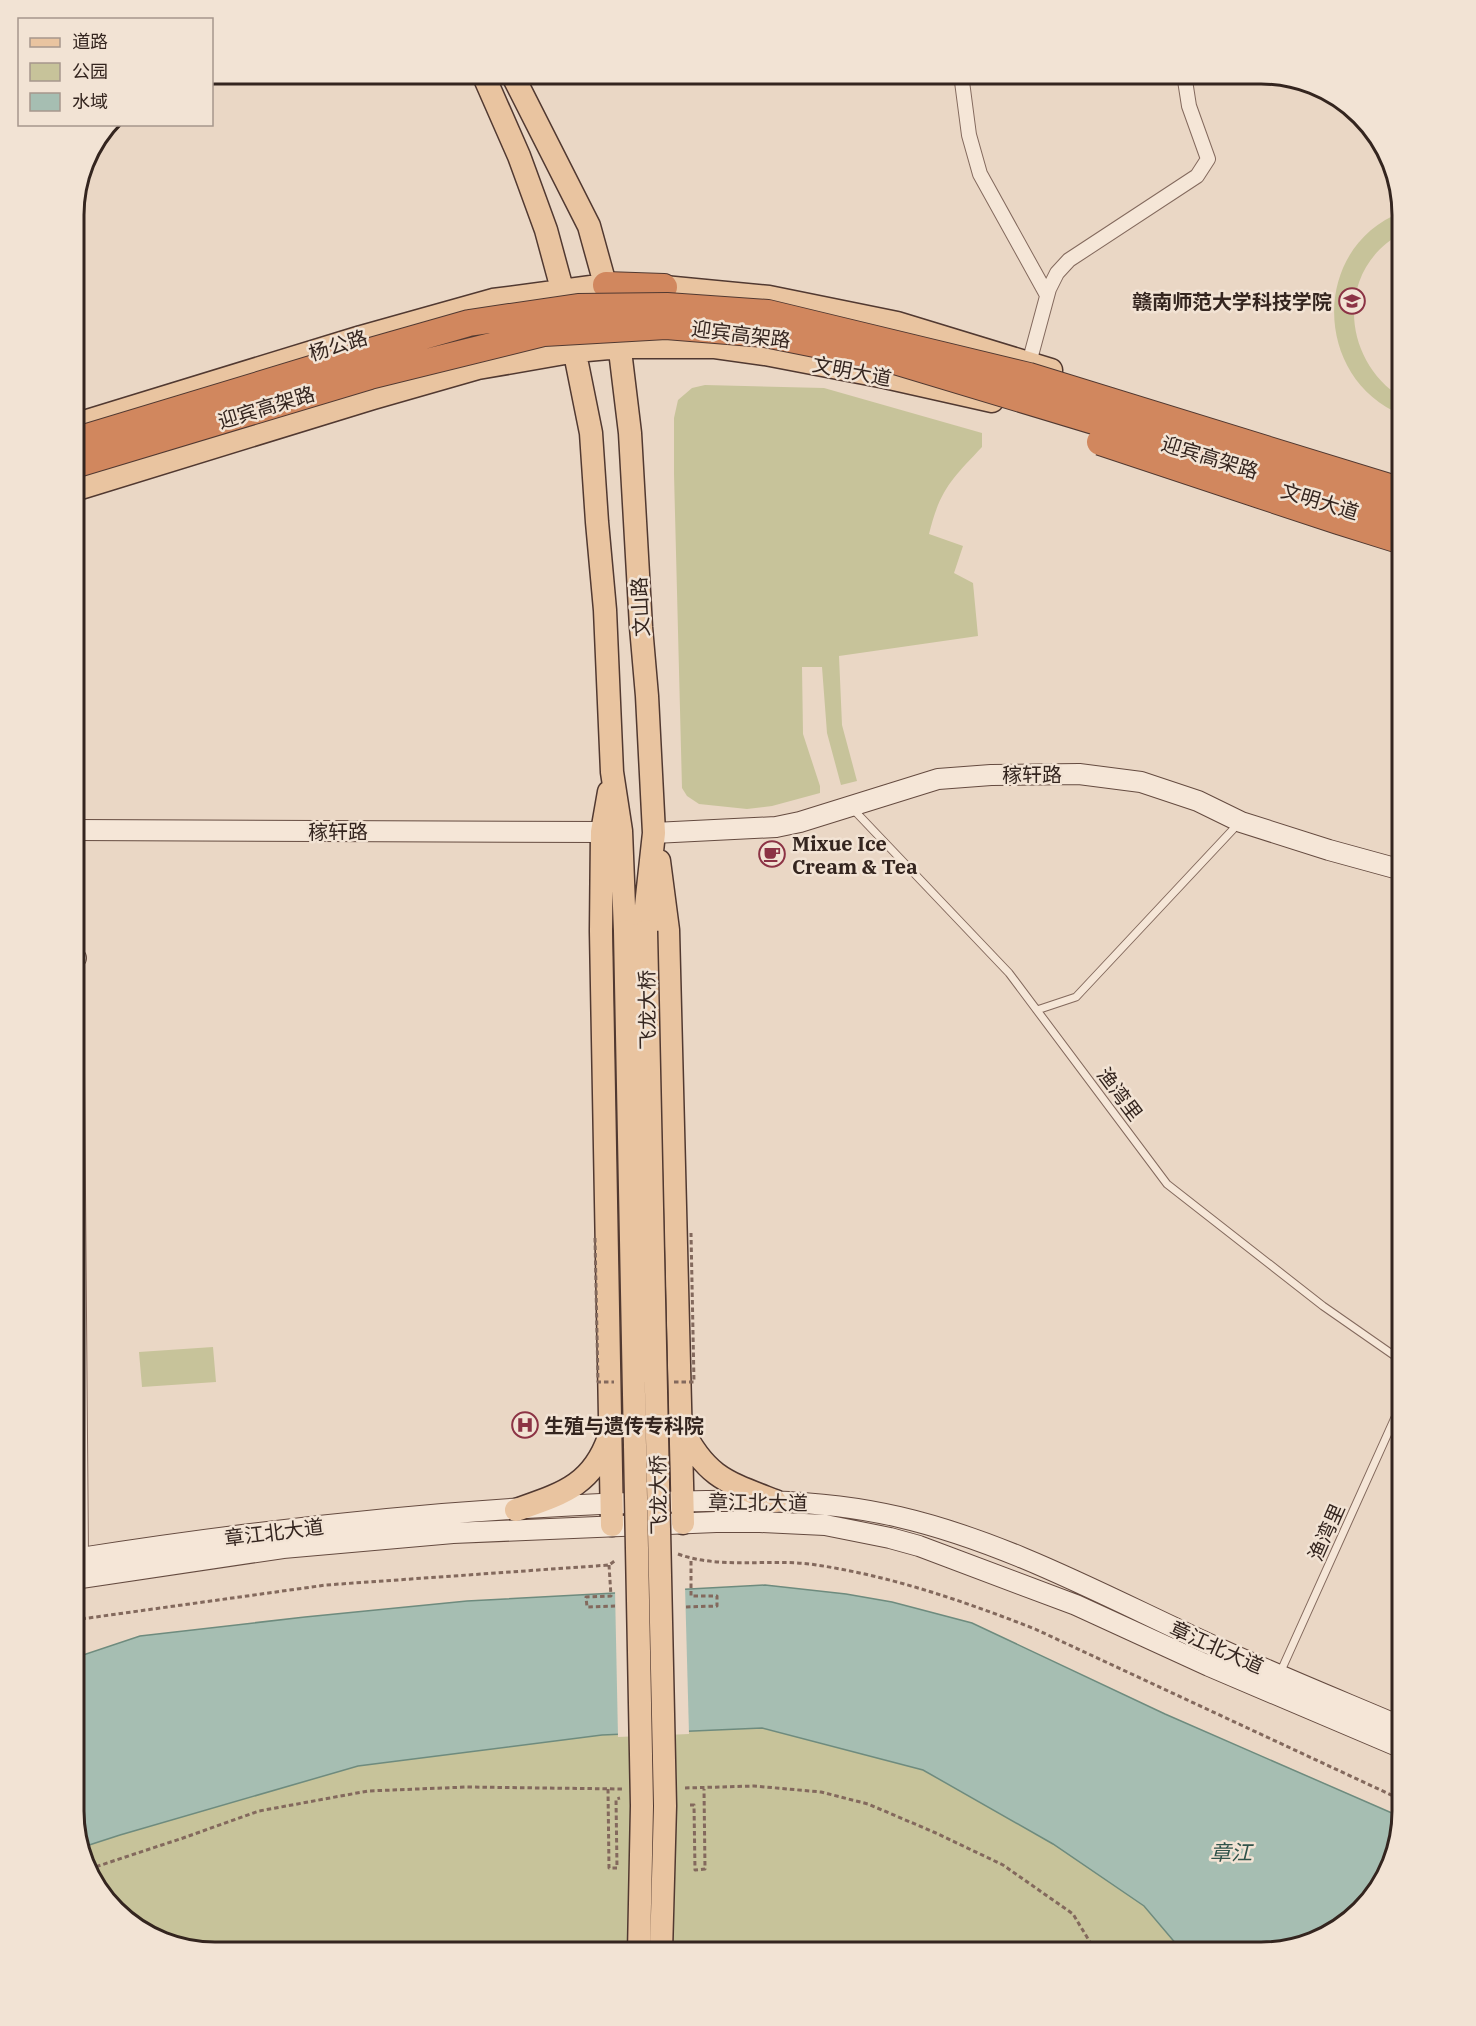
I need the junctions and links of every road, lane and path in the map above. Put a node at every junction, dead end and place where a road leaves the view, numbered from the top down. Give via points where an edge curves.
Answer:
1 (487, 84) edge
2 (517, 84) edge
3 (962, 84) edge
4 (1186, 84) edge
5 (606, 285) junction
6 (664, 287) joint
7 (562, 289) junction
8 (1047, 295) junction
9 (620, 347) junction
10 (576, 351) junction
11 (885, 358) junction
12 (1029, 363) junction
13 (84, 422) edge
14 (84, 438) edge
15 (84, 462) edge
16 (1392, 475) edge
17 (84, 487) edge
18 (1392, 488) edge
19 (1392, 511) edge
20 (1392, 523) edge
21 (1392, 538) edge
22 (612, 772) junction
23 (850, 806) junction
24 (1241, 822) junction
25 (84, 830) edge
26 (602, 832) junction
27 (654, 833) junction
28 (1392, 867) edge
29 (635, 931) junction
30 (1037, 1010) junction
31 (1392, 1354) edge
32 (680, 1424) junction
33 (1392, 1424) edge
34 (610, 1433) junction
35 (775, 1501) junction
36 (516, 1509) junction
37 (683, 1512) junction
38 (612, 1515) junction
39 (671, 1552) dead end
40 (84, 1557) edge
41 (619, 1559) dead end
42 (691, 1559) junction
43 (609, 1565) junction
44 (84, 1578) edge
45 (615, 1606) dead end
46 (686, 1607) dead end
47 (84, 1619) edge
48 (1279, 1675) junction
49 (1392, 1723) edge
50 (1392, 1744) edge
51 (684, 1788) dead end
52 (704, 1788) junction
53 (608, 1789) junction
54 (630, 1789) dead end
55 (1392, 1795) edge
56 (620, 1798) dead end
57 (690, 1805) dead end
58 (97, 1866) edge
59 (639, 1942) edge
60 (661, 1942) edge
61 (1090, 1942) edge

1 - 7 main road via 546,230
2 - 5 main road via 589,226
3 - 8 street via 969,135 980,174
4 - 8 street via 1189,106 1208,159 1197,176 1069,260 1057,273
5 - 6 highway
5 - 7 main road, 杨公路
5 - 9 main road, 文山路
6 - 12 main road via 769,297 897,323
7 - 10 main road
7 - 13 main road, 杨公路 via 482,303
8 - 12 street
9 - 10 main road, 文明大道
9 - 20 main road, 文明大道 via 715,347 765,354 1005,404
9 - 27 main road, 文山路 via 632,456
10 - 17 main road via 478,368
10 - 22 main road, 文山路 via 591,433 605,610
11 - 15 highway, 迎宾高架路, bridge via 765,334 666,326 544,333 370,376
11 - 19 highway, 迎宾高架路, bridge
11 - 21 highway, bridge via 1017,414
12 - 16 main road
14 - 18 highway, 迎宾高架路, bridge via 469,323 578,307 668,306 768,313 1029,376
22 - 26 main road
22 - 29 main road, 文山路
23 - 24 main road, 稼轩路 via 938,779 1079,774 1141,782 1198,801
23 - 27 main road, 稼轩路 via 776,826
23 - 30 lane, 渔湾里 via 1009,973
24 - 28 main road, 稼轩路
24 - 30 lane via 1076,997
25 - 26 main road, 稼轩路
26 - 34 main road
27 - 29 main road, 文山路 via 646,906
27 - 32 main road via 668,930
29 - 59 main road, 飞龙大桥, bridge via 642,1794
29 - 60 main road, 飞龙大桥, bridge via 664,1795
30 - 31 lane, 渔湾里 via 1167,1184 1323,1306
32 - 35 main road via 690,1444 714,1473
32 - 37 main road
33 - 48 lane, 渔湾里
34 - 36 main road via 602,1456 579,1482 569,1490
34 - 38 main road
35 - 37 main road, 章江北大道
35 - 48 main road, 章江北大道 via 815,1502 898,1516 973,1539 1082,1583
36 - 38 main road, 章江北大道
36 - 40 main road, 章江北大道 via 282,1530
37 - 38 main road, 章江北大道
37 - 50 main road, 章江北大道 via 825,1526 919,1546 1076,1605
38 - 44 main road, 章江北大道 via 283,1548
39 - 42 path
41 - 43 path
42 - 46 path via 691,1596 717,1596 717,1606
42 - 55 path via 844,1569 973,1605 1035,1629
43 - 45 path via 611,1596 586,1597 587,1607
43 - 47 path via 326,1585
48 - 49 main road, 章江北大道
51 - 52 path
52 - 57 path via 705,1869 695,1870 694,1805
52 - 61 path via 754,1786 821,1792 868,1804 1003,1865 1073,1914
53 - 54 path
53 - 56 path via 609,1868 617,1868 616,1798
53 - 58 path via 467,1787 368,1791 259,1811

